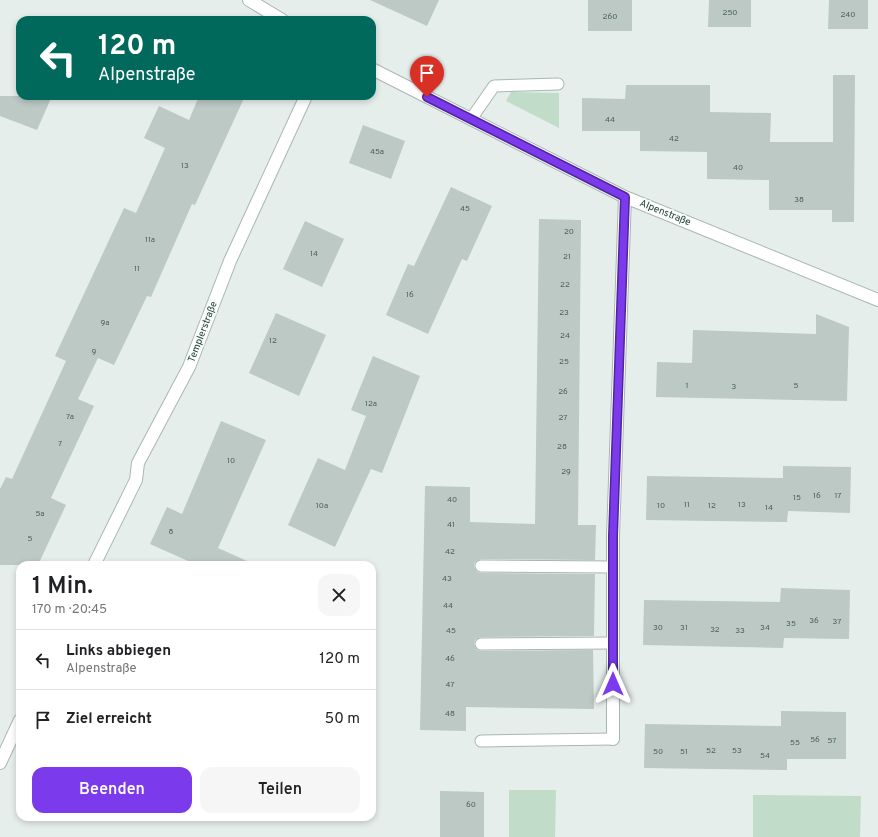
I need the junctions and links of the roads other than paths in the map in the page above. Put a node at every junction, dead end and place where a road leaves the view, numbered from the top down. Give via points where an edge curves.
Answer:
1 (255, 2) edge
2 (276, 16) edge
3 (376, 71) edge
4 (558, 84) dead end
5 (304, 100) edge
6 (471, 119) junction
7 (625, 197) junction
8 (878, 300) edge
9 (96, 561) edge
10 (481, 566) dead end
11 (613, 567) junction
12 (613, 643) junction
13 (481, 644) dead end
14 (16, 729) edge
15 (613, 739) joint
16 (481, 741) dead end
17 (0, 763) edge

1 - 2 street
3 - 6 street, Alpenstraße
4 - 6 lane via 494,86
5 - 9 street, Templerstraße via 230,261 189,367 138,463 136,480
6 - 7 street, Alpenstraße
7 - 8 street, Alpenstraße
7 - 11 street
10 - 11 lane
11 - 12 street
12 - 13 lane
12 - 15 street
14 - 17 street
15 - 16 lane

